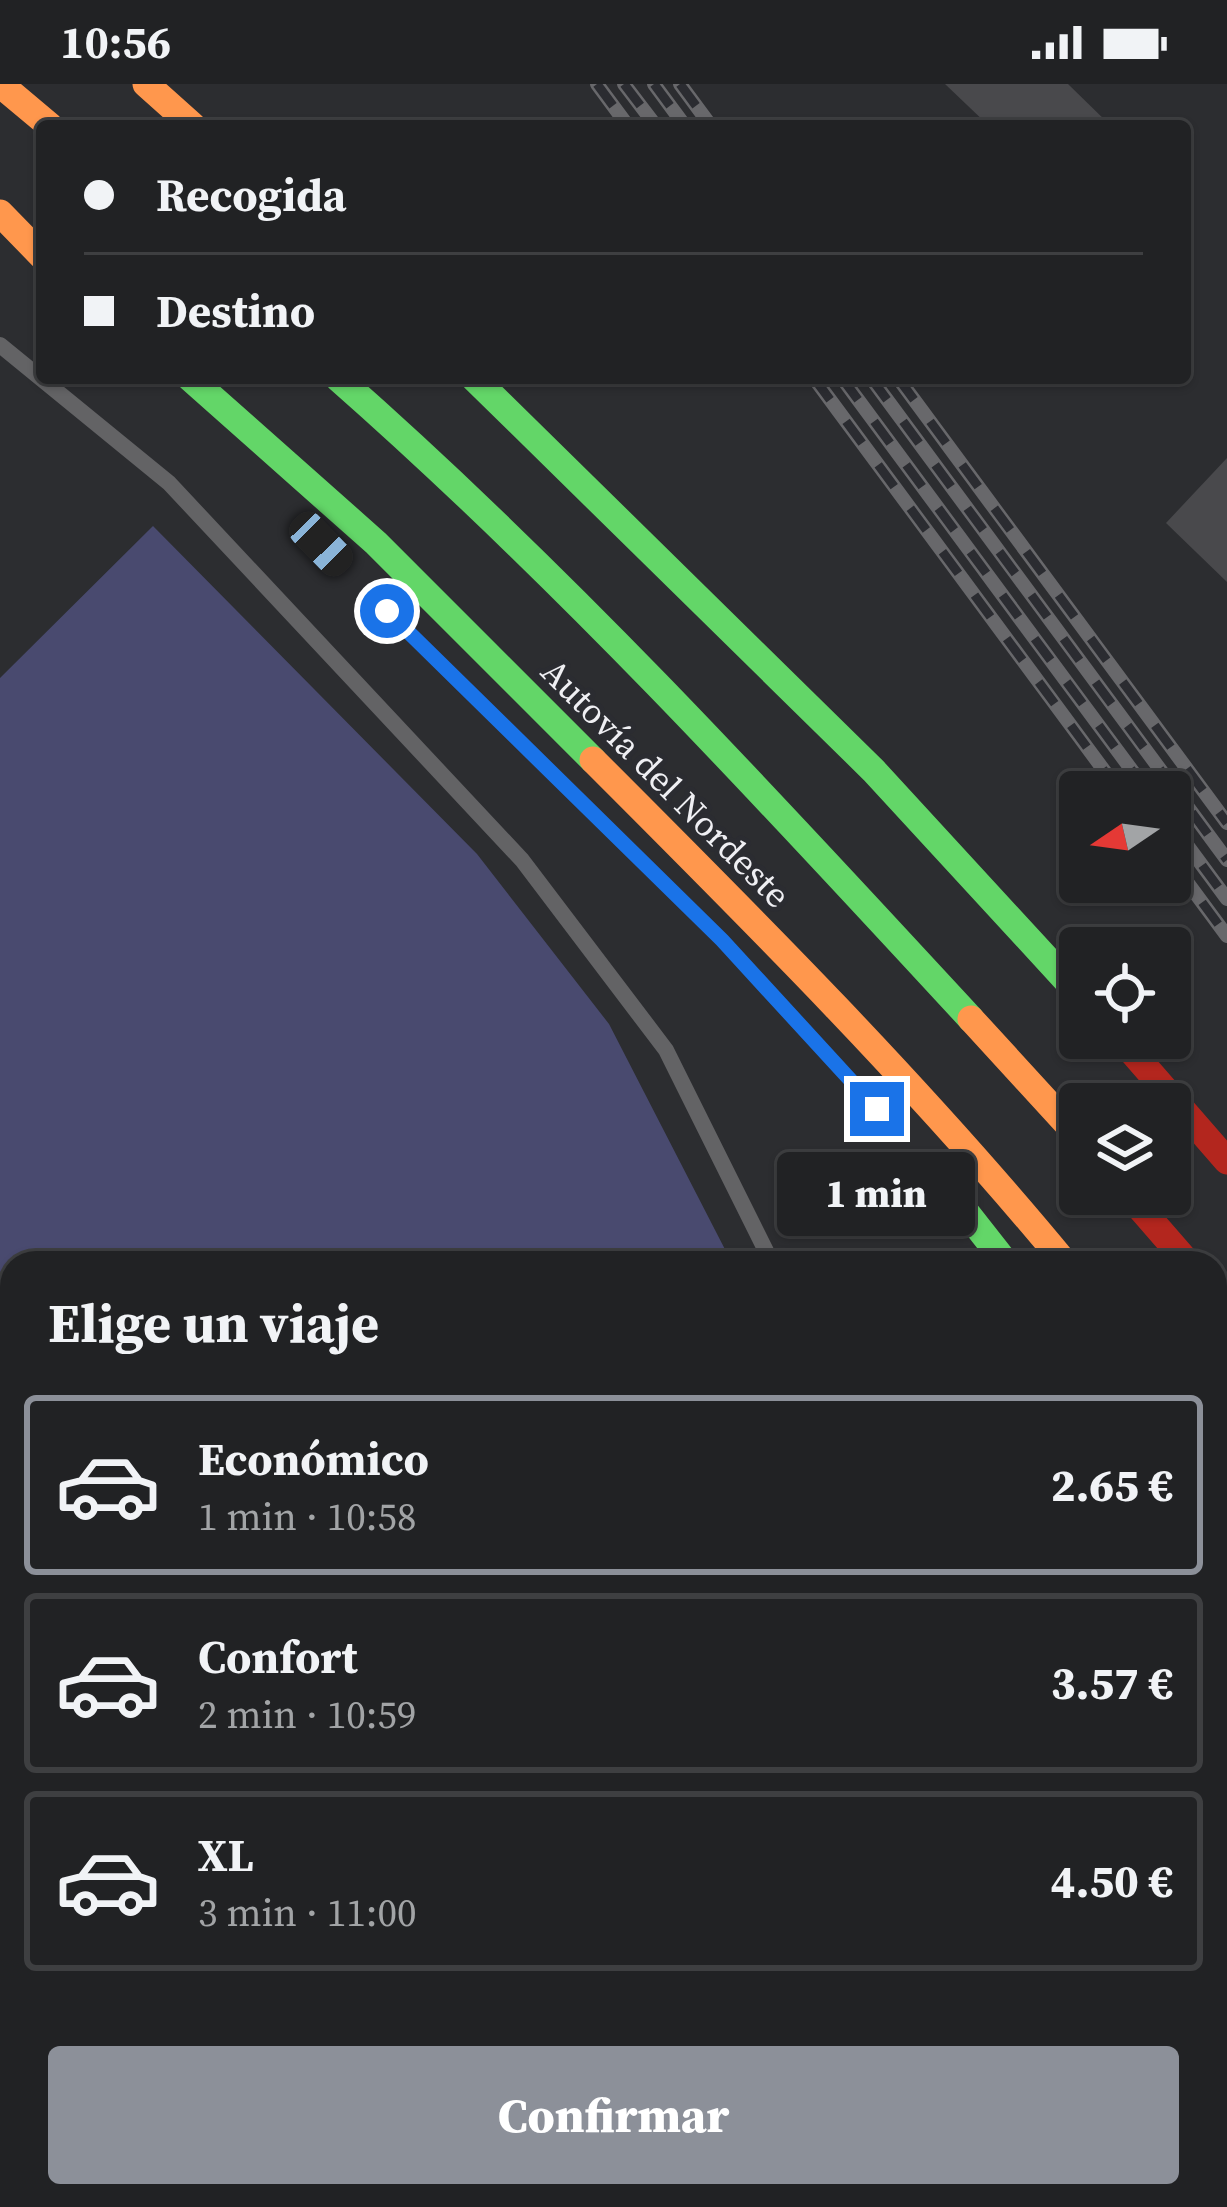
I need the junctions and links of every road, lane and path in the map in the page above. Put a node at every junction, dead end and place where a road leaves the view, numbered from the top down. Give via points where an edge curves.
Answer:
1 (0, 84) edge
2 (146, 84) edge
3 (43, 120) edge
4 (186, 120) edge
5 (0, 211) edge
6 (36, 246) edge
7 (0, 345) edge
8 (36, 374) edge
9 (48, 384) edge
10 (166, 384) edge
11 (197, 384) edge
12 (345, 384) edge
13 (480, 384) edge
14 (241, 461) dead end
15 (1059, 971) edge
16 (1138, 1059) edge
17 (1059, 1115) edge
18 (923, 1160) dead end
19 (1227, 1161) edge
20 (1147, 1215) edge
21 (766, 1251) edge
22 (997, 1251) edge
23 (1055, 1251) edge
24 (1178, 1251) edge

1 - 3 main road
2 - 4 main road
5 - 6 main road
7 - 8 lane
9 - 21 lane via 169,483 522,860 666,1050
10 - 14 main road
11 - 23 main road, Autovía del Nordeste via 376,543 748,915
12 - 17 main road, Autovía del Nordeste via 443,470 807,841
13 - 15 main road via 874,771
16 - 19 main road
18 - 22 main road
20 - 24 main road

